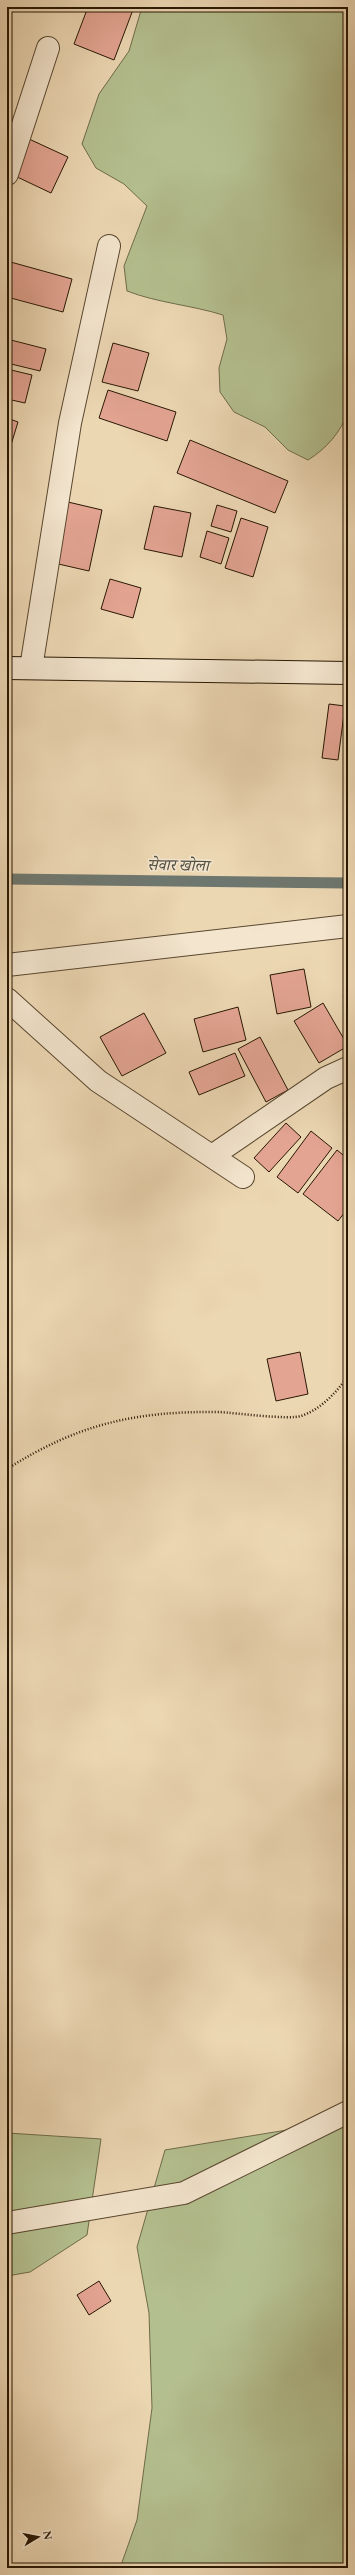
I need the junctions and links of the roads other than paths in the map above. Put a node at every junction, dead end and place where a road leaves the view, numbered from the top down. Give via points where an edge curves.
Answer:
1 (48, 48) dead end
2 (7, 174) edge
3 (109, 246) dead end
4 (7, 668) edge
5 (31, 668) junction
6 (348, 673) edge
7 (348, 926) edge
8 (7, 965) edge
9 (7, 1000) edge
10 (348, 1068) edge
11 (212, 1156) junction
12 (243, 1177) dead end
13 (348, 2112) edge
14 (7, 2223) edge

1 - 2 street
3 - 5 street via 70,422
4 - 5 street
5 - 6 street
7 - 8 street
9 - 11 street via 98,1081
10 - 11 street via 326,1078
11 - 12 street
13 - 14 street via 184,2194

